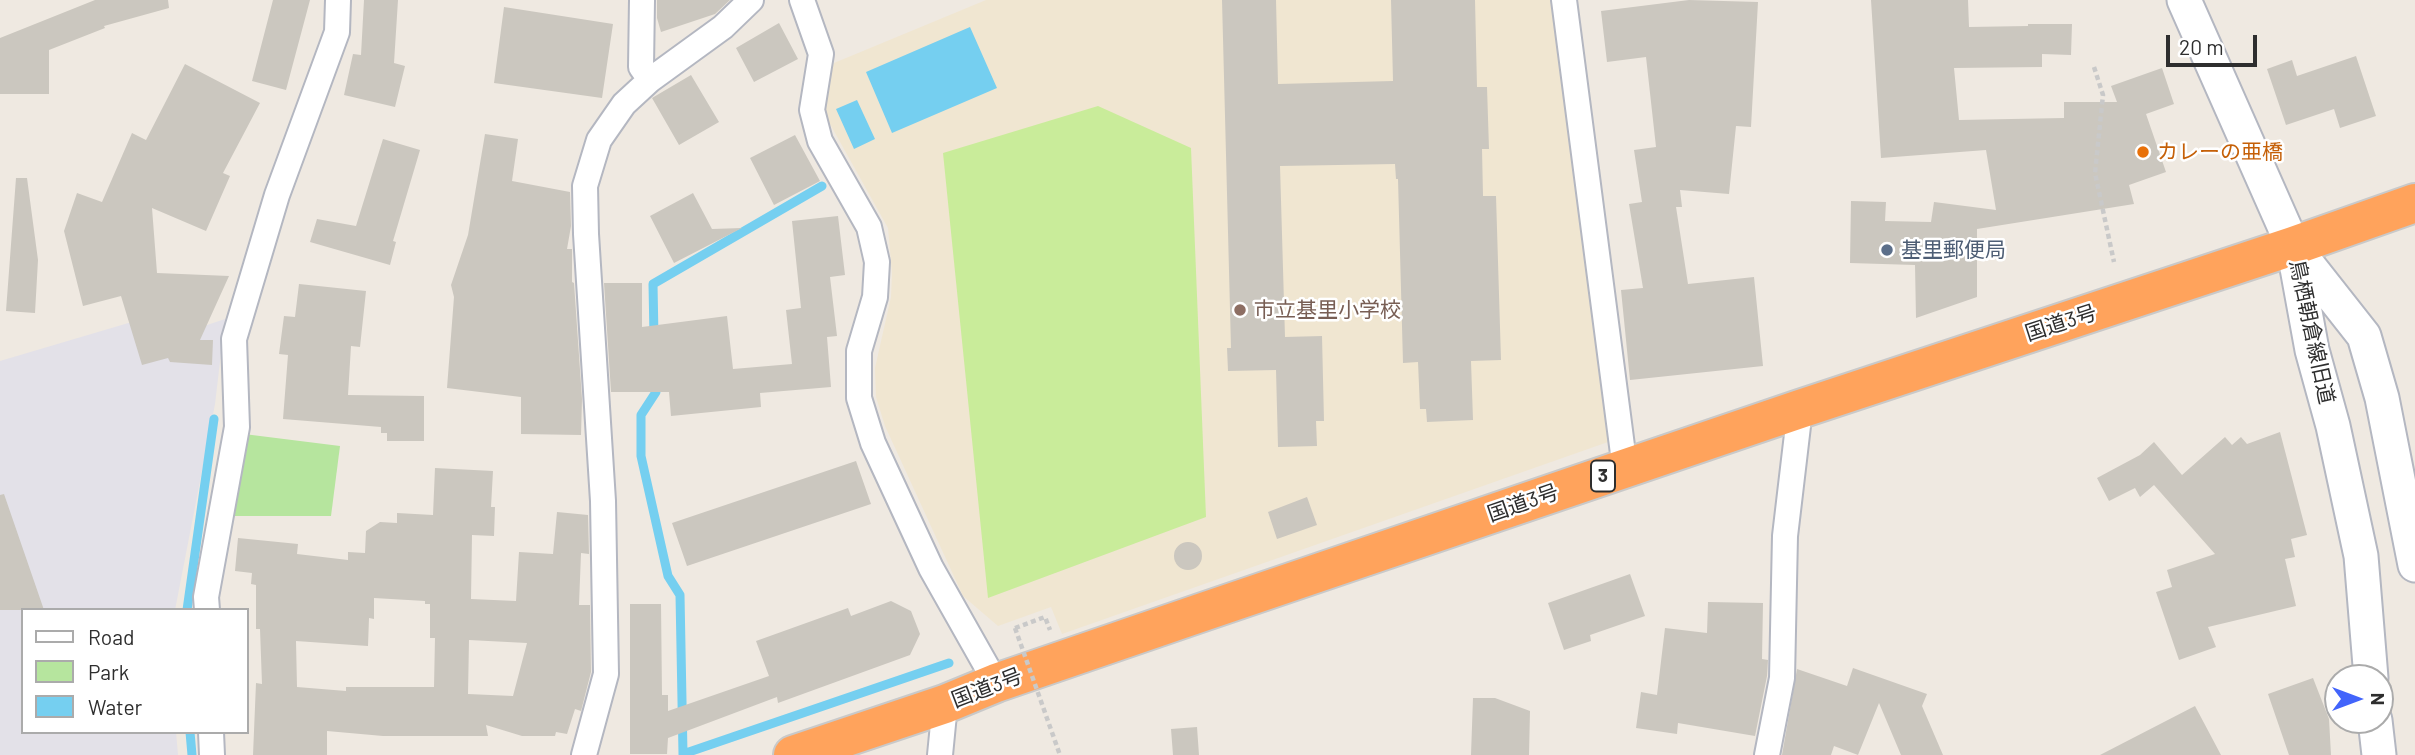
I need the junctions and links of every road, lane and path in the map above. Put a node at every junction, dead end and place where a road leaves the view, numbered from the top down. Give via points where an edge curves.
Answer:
1 (338, 0) edge
2 (642, 0) edge
3 (751, 0) edge
4 (802, 0) edge
5 (1564, 0) edge
6 (2183, 0) edge
7 (2094, 67) dead end
8 (650, 80) junction
9 (2415, 203) edge
10 (2293, 246) junction
11 (2114, 262) dead end
12 (1800, 409) junction
13 (1625, 469) junction
14 (2415, 565) edge
15 (206, 608) edge
16 (1042, 637) dead end
17 (2370, 664) edge
18 (996, 682) junction
19 (945, 704) junction
20 (211, 734) edge
21 (2377, 734) edge
22 (212, 755) edge
23 (584, 755) edge
24 (793, 755) edge
25 (940, 755) edge
26 (1060, 755) edge
27 (1767, 755) edge
28 (2379, 755) edge

1 - 15 street via 337,33 277,195 234,339 237,427
2 - 8 street via 642,67
3 - 8 street via 723,27
4 - 18 street via 821,54 813,110 820,141 869,227 877,261 875,297 859,351 859,398 873,443 931,568
5 - 13 street
6 - 10 street
7 - 11 path via 2103,96 2095,173
8 - 23 street via 624,104 599,140 585,186 603,501 606,674
9 - 10 highway, 国道3号 / 3
10 - 12 highway, 国道3号 / 3
10 - 14 street, 鳥栖朝倉線旧道 via 2364,336 2382,398
10 - 17 street, 鳥栖朝倉線旧道 via 2312,350 2361,556
12 - 13 highway, 国道3号 / 3
12 - 27 street via 1785,536 1782,678
13 - 18 highway, 国道3号 / 3
16 - 26 path, bridge via 1052,633 1045,617 1015,628
18 - 19 highway, 国道3号 / 3
19 - 24 highway, 国道3号 / 3
19 - 25 street
20 - 22 street
21 - 28 street

